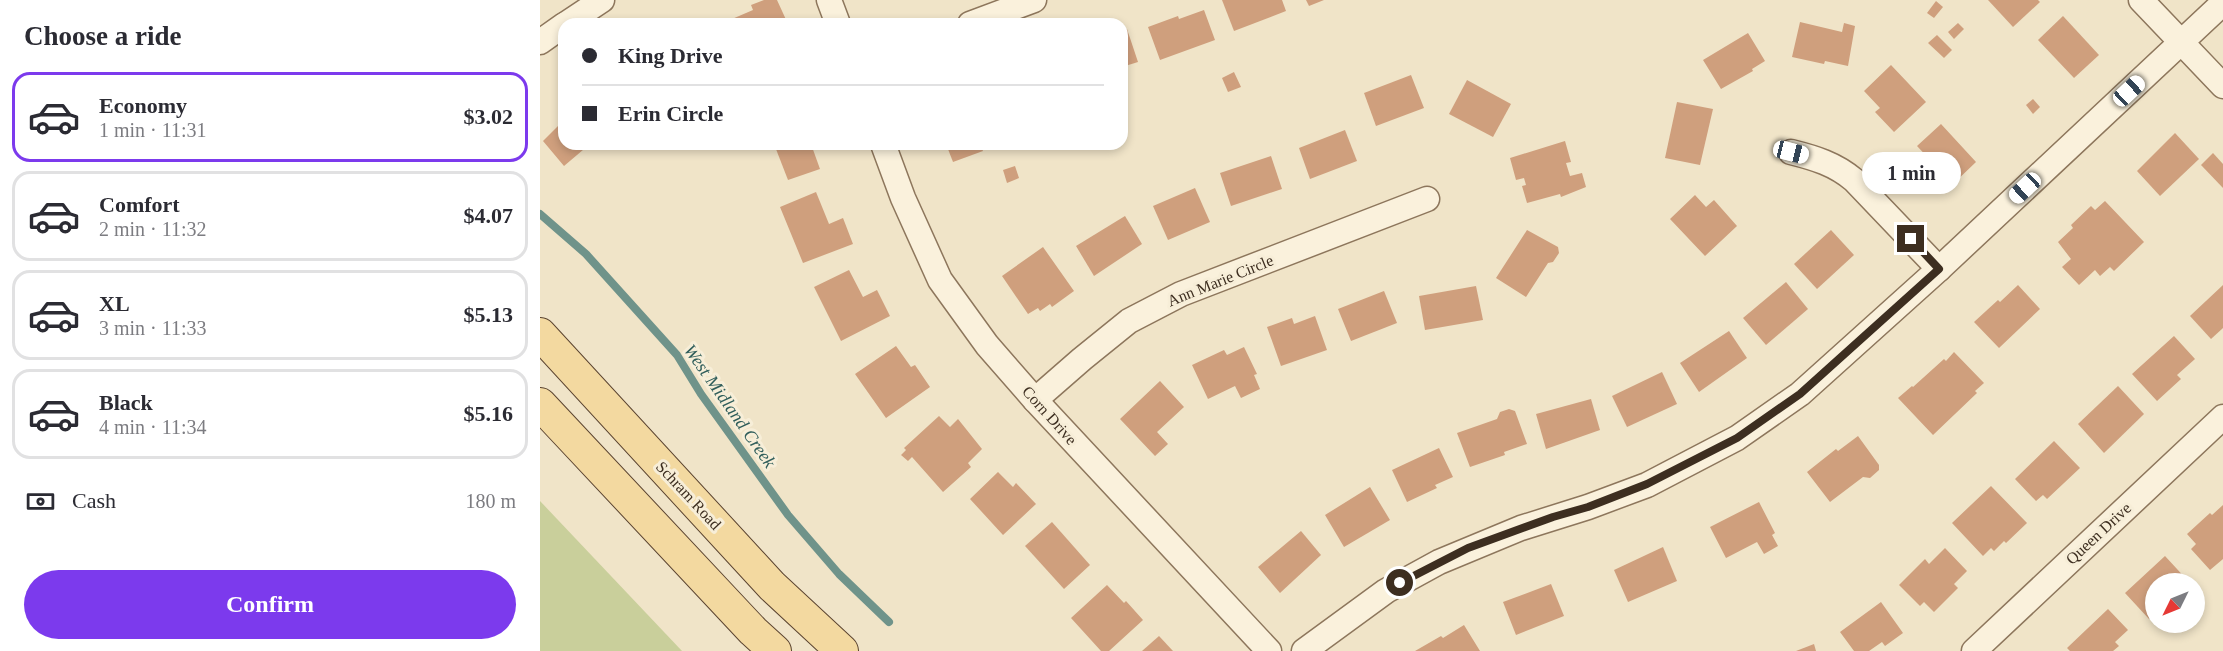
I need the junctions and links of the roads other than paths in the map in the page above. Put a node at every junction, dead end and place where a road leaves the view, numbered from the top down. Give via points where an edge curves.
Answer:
1 (602, 0) edge
2 (829, 0) edge
3 (1034, 0) edge
4 (2141, 0) edge
5 (2223, 3) edge
6 (575, 18) edge
7 (836, 18) edge
8 (986, 18) edge
9 (558, 30) edge
10 (540, 42) edge
11 (2181, 43) junction
12 (2223, 86) edge
13 (885, 150) edge
14 (1791, 152) dead end
15 (1427, 199) dead end
16 (1939, 269) junction
17 (540, 334) edge
18 (1035, 400) junction
19 (540, 404) edge
20 (2223, 417) edge
21 (775, 651) edge
22 (842, 651) edge
23 (1269, 651) edge
24 (1304, 651) edge
25 (1974, 651) edge

1 - 6 street
2 - 7 street
3 - 8 street
4 - 11 street
5 - 11 street
9 - 10 street
11 - 12 street
11 - 16 street
13 - 18 street, Corn Drive via 940,280 987,345
14 - 16 street via 1842,170
15 - 18 street, Ann Marie Circle via 1181,294 1129,321
16 - 24 street via 1800,394 1737,438 1647,484 1521,528 1439,562 1378,596
17 - 22 main road, Schram Road via 772,586
18 - 23 street, Corn Drive
19 - 21 main road
20 - 25 street, Queen Drive

